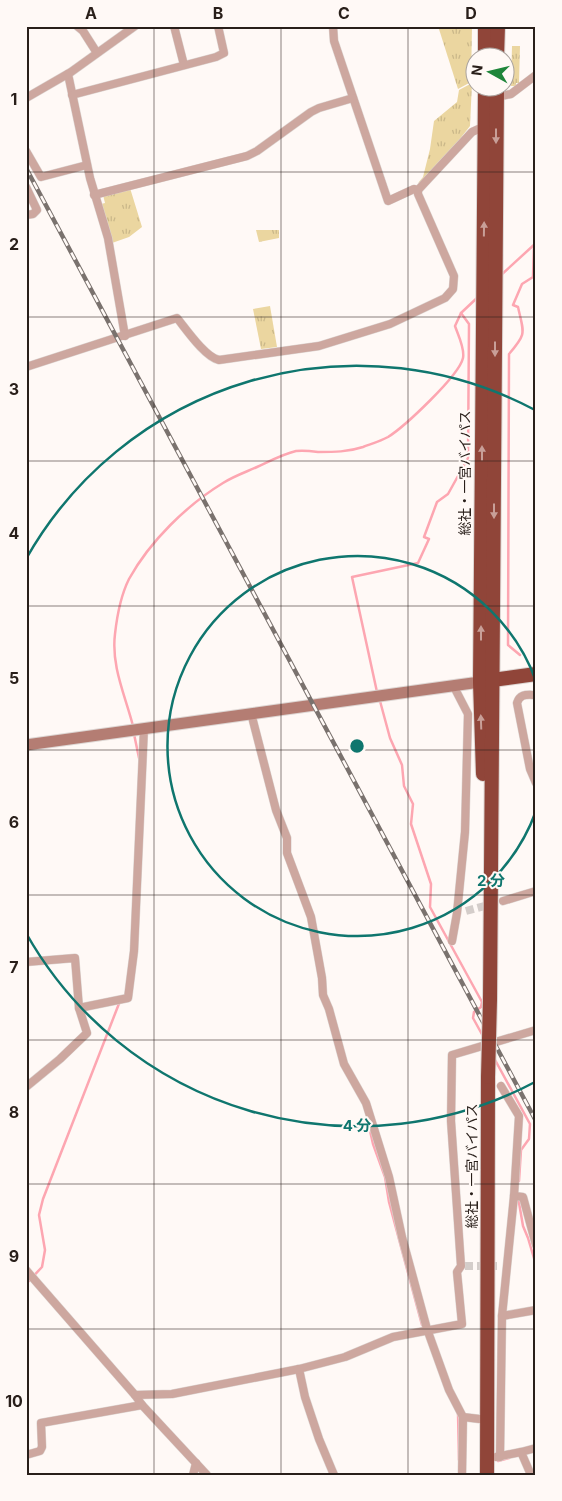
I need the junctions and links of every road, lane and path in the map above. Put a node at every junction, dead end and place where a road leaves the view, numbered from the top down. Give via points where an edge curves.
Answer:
1 (77, 26) edge
2 (135, 26) edge
3 (174, 26) edge
4 (218, 26) edge
5 (333, 26) edge
6 (485, 26) edge
7 (498, 26) edge
8 (485, 48) edge
9 (497, 48) edge
10 (97, 53) junction
11 (184, 65) junction
12 (68, 74) junction
13 (536, 76) edge
14 (514, 92) edge
15 (72, 95) junction
16 (26, 98) edge
17 (353, 98) junction
18 (486, 98) edge
19 (495, 98) edge
20 (489, 119) junction
21 (26, 151) edge
22 (87, 165) junction
23 (26, 187) edge
24 (418, 190) junction
25 (94, 195) junction
26 (26, 215) edge
27 (125, 336) junction
28 (26, 367) edge
29 (536, 674) edge
30 (486, 681) junction
31 (453, 685) junction
32 (536, 695) edge
33 (251, 713) junction
34 (142, 728) junction
35 (26, 745) edge
36 (536, 783) edge
37 (536, 891) edge
38 (503, 901) tunnel mouth
39 (466, 911) tunnel mouth
40 (457, 913) junction
41 (452, 941) dead end
42 (26, 962) edge
43 (79, 1008) junction
44 (536, 1030) edge
45 (501, 1086) dead end
46 (26, 1087) edge
47 (517, 1196) junction
48 (536, 1245) edge
49 (498, 1266) tunnel mouth
50 (507, 1266) junction
51 (26, 1270) edge
52 (536, 1310) edge
53 (502, 1316) junction
54 (427, 1329) junction
55 (299, 1369) junction
56 (135, 1395) junction
57 (142, 1405) junction
58 (463, 1417) junction
59 (488, 1420) junction
60 (536, 1448) edge
61 (521, 1452) junction
62 (26, 1455) edge
63 (494, 1457) junction
64 (196, 1463) junction
65 (193, 1475) edge
66 (207, 1475) edge
67 (334, 1475) edge
68 (462, 1475) edge
69 (488, 1475) edge
70 (531, 1475) edge

1 - 10 street
2 - 10 street
3 - 11 street
4 - 11 street via 224,53
5 - 17 street via 334,41
6 - 8 highway
7 - 9 highway
10 - 12 street
11 - 15 street
12 - 15 street
12 - 16 street
13 - 14 street
15 - 22 street
17 - 24 street via 388,201
17 - 25 street via 311,112 246,156
18 - 20 highway, 総社・一宮バイパス
19 - 20 highway, 総社・一宮バイパス
20 - 24 street via 472,132
30 -> 20 highway, 総社・一宮バイパス via 483,277
20 -> 30 highway, 総社・一宮バイパス via 496,266
21 - 22 street via 41,177
22 - 25 street
23 - 26 street via 37,210
24 - 27 street via 454,276 448,295 426,307 390,324 319,346 219,360 212,357 177,318
25 - 27 street via 108,238
27 - 28 street
29 - 30 highway
30 - 31 street
30 - 59 highway, 総社・一宮バイパス, bridge via 483,780 490,858
31 - 33 street
31 - 40 street via 468,714 465,832
32 - 36 street via 523,695 517,703 530,769
33 - 34 street
33 - 54 street via 276,810 287,838 287,853 311,917 323,995 344,1064 366,1103 390,1177 402,1237
34 - 35 street
34 - 43 street via 134,951 128,998
37 - 38 street
39 - 40 street
40 - 41 street
42 - 43 street via 75,958
43 - 46 street via 87,1033
44 - 54 street via 452,1055 452,1130 463,1266 457,1272 462,1324
45 - 47 street via 519,1116
47 - 48 street via 523,1197
47 - 50 street
49 - 50 street
50 - 53 street
51 - 56 street
52 - 53 street
53 - 63 street
54 - 55 street via 393,1337 345,1357
54 - 58 street via 449,1390
55 - 56 street via 172,1394
55 - 67 street via 304,1397
56 - 57 street
57 - 62 street via 41,1423 42,1447 40,1451
57 - 64 street
58 - 59 street
58 - 68 street
59 - 63 highway, 総社・一宮バイパス
60 - 61 street
61 - 63 street
61 - 70 street
63 - 69 highway, 総社・一宮バイパス
64 - 65 street
64 - 66 street

